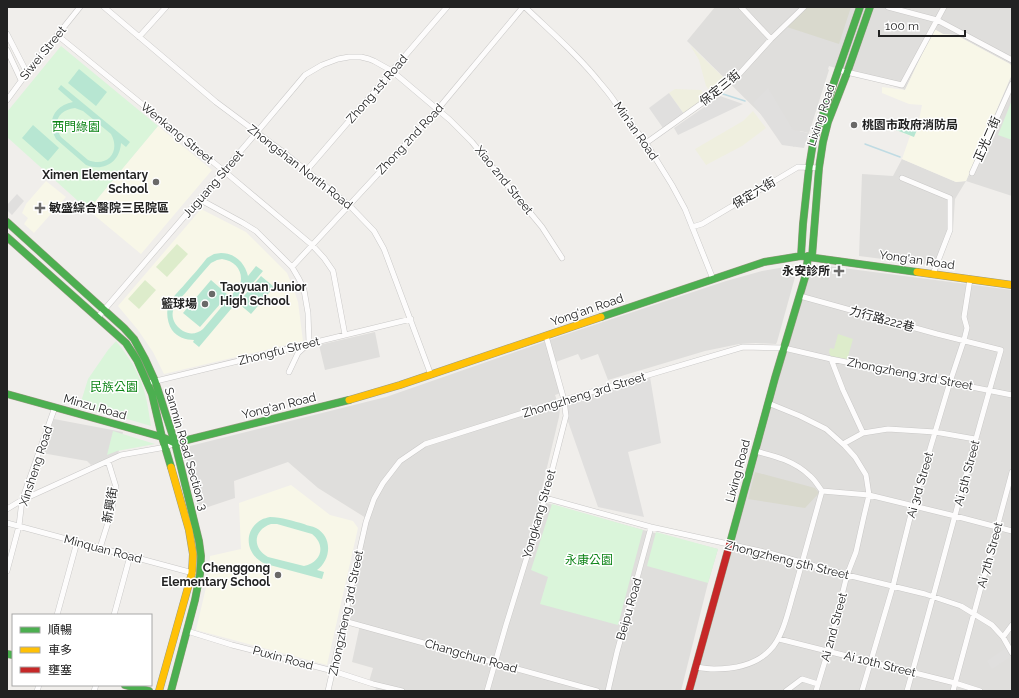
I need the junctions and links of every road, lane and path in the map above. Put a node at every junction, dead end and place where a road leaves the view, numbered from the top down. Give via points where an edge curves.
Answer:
1 (80, 7) edge
2 (104, 7) edge
3 (166, 7) edge
4 (447, 7) edge
5 (524, 7) edge
6 (741, 7) edge
7 (804, 7) edge
8 (860, 7) edge
9 (870, 7) edge
10 (888, 7) edge
11 (944, 7) edge
12 (937, 20) junction
13 (7, 34) edge
14 (57, 35) junction
15 (139, 37) junction
16 (772, 39) junction
17 (7, 50) edge
18 (1012, 60) edge
19 (838, 70) junction
20 (392, 71) junction
21 (27, 73) junction
22 (847, 73) junction
23 (21, 80) junction
24 (1012, 84) edge
25 (7, 100) edge
26 (438, 109) junction
27 (257, 132) junction
28 (646, 143) junction
29 (809, 168) junction
30 (818, 168) junction
31 (306, 170) junction
32 (224, 171) junction
33 (972, 173) dead end
34 (902, 178) dead end
35 (199, 199) junction
36 (349, 205) junction
37 (7, 222) edge
38 (692, 227) junction
39 (7, 237) edge
40 (312, 245) junction
41 (807, 257) junction
42 (562, 258) dead end
43 (292, 267) junction
44 (933, 274) junction
45 (713, 279) junction
46 (970, 279) junction
47 (1012, 285) edge
48 (800, 296) junction
49 (103, 310) junction
50 (98, 317) junction
51 (411, 319) junction
52 (345, 335) junction
53 (546, 336) junction
54 (964, 340) junction
55 (309, 343) junction
56 (784, 348) junction
57 (1001, 350) joint
58 (831, 358) junction
59 (289, 372) dead end
60 (431, 375) junction
61 (151, 382) junction
62 (950, 382) junction
63 (989, 390) junction
64 (7, 394) edge
65 (1012, 395) edge
66 (564, 400) junction
67 (768, 403) junction
68 (55, 407) junction
69 (935, 432) junction
70 (863, 433) junction
71 (162, 437) junction
72 (975, 439) junction
73 (175, 443) junction
74 (843, 444) junction
75 (166, 447) junction
76 (755, 451) junction
77 (108, 461) junction
78 (1012, 472) edge
79 (822, 491) junction
80 (869, 495) junction
81 (545, 498) junction
82 (22, 500) junction
83 (914, 506) junction
84 (7, 509) edge
85 (956, 516) junction
86 (7, 523) edge
87 (19, 526) junction
88 (651, 527) junction
89 (997, 527) junction
90 (1012, 531) edge
91 (77, 542) junction
92 (730, 545) junction
93 (100, 548) junction
94 (130, 556) junction
95 (802, 562) junction
96 (7, 571) edge
97 (192, 573) junction
98 (200, 574) junction
99 (847, 575) junction
100 (893, 586) junction
101 (934, 597) junction
102 (57, 614) edge
103 (114, 614) edge
104 (974, 614) junction
105 (344, 620) junction
106 (1012, 625) edge
107 (187, 631) junction
108 (1003, 637) junction
109 (779, 638) junction
110 (828, 651) junction
111 (1012, 653) edge
112 (870, 662) junction
113 (495, 663) junction
114 (696, 667) junction
115 (333, 671) junction
116 (913, 672) junction
117 (955, 683) junction
118 (818, 684) junction
119 (129, 686) edge
120 (149, 691) edge
121 (159, 691) edge
122 (171, 691) edge
123 (328, 691) edge
124 (402, 691) edge
125 (487, 691) edge
126 (597, 691) edge
127 (608, 691) edge
128 (689, 691) edge
129 (786, 691) edge
130 (816, 691) edge
131 (862, 691) edge
132 (907, 691) edge
133 (953, 691) edge
134 (980, 691) edge

1 - 14 street, Siwei Street
2 - 15 street, Zhongshan North Road
3 - 15 street
4 - 20 street, Zhong 1st Road
5 - 26 street, Zhong 2nd Road
5 - 28 street, Min'an Road via 591,72
6 - 16 street
7 - 16 street, 保定三街
8 - 19 main road, Lixing Road
9 - 22 main road, Lixing Road
10 - 12 street
11 - 12 street
12 - 18 street
12 - 22 street via 902,85
13 - 21 street
14 - 21 street, Siwei Street
14 - 32 street, Wenkang Street
15 - 27 street, Zhongshan North Road via 216,102
16 - 28 street, 保定三街 via 733,82
17 - 23 street
19 - 22 street
19 - 29 main road, Lixing Road via 813,143
20 - 26 street, Juguang Street
20 - 27 street, Juguang Street via 361,57 338,59 322,65 304,75
20 - 31 street, Zhong 1st Road
21 - 23 street, Siwei Street
22 - 30 main road, Lixing Road via 828,122
23 - 25 street, Siwei Street
24 - 33 street, 正光二街
26 - 36 street, Zhong 2nd Road
26 - 42 street, Xiao 2nd Street via 472,142 542,226
27 - 31 street, Zhongshan North Road
27 - 32 street, Juguang Street
28 - 38 street, Min'an Road via 672,185
29 - 30 street, 保定六街
29 - 38 street, 保定六街 via 798,168 702,224
29 - 41 main road, Lixing Road via 803,224
30 - 41 main road, Lixing Road
31 - 36 street, Zhongshan North Road
32 - 35 street, Juguang Street
32 - 40 street, Wenkang Street
34 - 44 street via 950,198 950,230
35 - 43 street via 256,231
35 - 49 street, Juguang Street
36 - 40 street, Zhong 2nd Road
36 - 51 street, Zhongshan North Road via 374,230
37 - 49 main road, Sanmin Road Section 3
38 - 45 street, Min'an Road
39 - 50 main road, Sanmin Road Section 3
40 - 43 street, Zhong 2nd Road
40 - 52 street, Wenkang Street via 333,271
41 - 44 main road, Yong'an Road
41 - 45 main road, Yong'an Road via 764,262
41 - 48 main road, Lixing Road via 806,274
43 - 55 street via 304,290
44 - 46 main road, Yong'an Road
45 - 53 main road, Yong'an Road
46 - 47 main road, Yong'an Road
46 - 54 street, Ai 3rd Street via 964,317 967,328
48 - 54 street, 力行路222巷
48 - 56 main road, Lixing Road
49 - 50 street, Juguang Street
49 - 61 main road, Sanmin Road Section 3 via 134,339 145,359
50 - 61 main road, Sanmin Road Section 3 via 126,344
51 - 52 street, Zhongfu Street
51 - 60 street, Zhongshan North Road
52 - 55 street, Zhongfu Street
53 - 60 main road, Yong'an Road
53 - 66 street, Yongkang Street
54 - 57 street, 力行路222巷
54 - 62 street, Ai 3rd Street
55 - 59 street via 298,353
55 - 61 street, Zhongfu Street
56 - 58 street, Zhongzheng 3rd Street
56 - 66 street, Zhongzheng 3rd Street via 743,347
56 - 67 main road, Lixing Road
57 - 63 street, Ai 5th Street
58 - 62 street, Zhongzheng 3rd Street
58 - 70 street
60 - 73 main road, Yong'an Road via 340,403
61 - 71 main road, Sanmin Road Section 3
61 - 73 main road, Sanmin Road Section 3
62 - 63 street, Zhongzheng 3rd Street
62 - 69 street, Ai 3rd Street
63 - 65 street, Zhongzheng 3rd Street
63 - 72 street, Ai 5th Street
64 - 68 main road, Minzu Road
66 - 81 street, Yongkang Street via 566,416
66 - 105 street, Zhongzheng 3rd Street via 425,444 400,461 383,483 371,507
67 - 74 street, Ai 2nd Street via 826,429
67 - 76 main road, Lixing Road
68 - 71 main road, Minzu Road
68 - 82 street, Xinsheng Road
69 - 70 street via 888,429
69 - 72 street
69 - 83 street, Ai 3rd Street
70 - 74 street
71 - 73 main road, Minzu Road
71 - 75 main road, Sanmin Road Section 3
72 - 85 street, Ai 5th Street
73 - 75 street
73 - 98 main road, Sanmin Road Section 3 via 199,541
74 - 80 street, Ai 2nd Street via 866,475
75 - 77 street via 121,455
75 - 97 main road, Sanmin Road Section 3 via 189,530 193,554
76 - 79 street via 791,462 810,476
76 - 92 main road, Lixing Road
77 - 82 street
77 - 93 street, 新興街 via 116,487
78 - 89 street, Ai 7th Street
79 - 80 street
79 - 95 street
80 - 83 street
80 - 99 street, Ai 2nd Street via 856,552
81 - 88 street, Zhongzheng 5th Street
81 - 113 street, Yongkang Street
82 - 84 street
82 - 87 street, Xinsheng Road
83 - 85 street
83 - 100 street, Ai 3rd Street
85 - 89 street
85 - 101 street, Ai 5th Street
86 - 87 street, Minquan Road
87 - 91 street, Minquan Road
87 - 96 street, Xinsheng Road
88 - 92 street, Zhongzheng 5th Street
88 - 127 street, Beipu Road
89 - 90 street
89 - 104 street, Ai 7th Street
91 - 93 street, Minquan Road
91 - 102 street
92 - 95 street, Zhongzheng 5th Street
92 - 114 main road, Lixing Road
93 - 94 street, Minquan Road
94 - 97 street, Minquan Road
94 - 103 street
95 - 99 street, Zhongzheng 5th Street
95 - 109 street
97 - 98 street, Minquan Road
97 - 121 main road, Sanmin Road Section 3
98 - 107 main road, Sanmin Road Section 3
99 - 100 street, Zhongzheng 5th Street
99 - 110 street, Ai 2nd Street
100 - 101 street, Zhongzheng 5th Street
100 - 112 street, Ai 3rd Street
101 - 104 street, Zhongzheng 5th Street via 961,606
101 - 116 street, Ai 5th Street
104 - 108 street, Zhongzheng 5th Street
104 - 117 street, Ai 7th Street
105 - 113 street, Changchun Road
105 - 115 street, Zhongzheng 3rd Street
106 - 108 street
107 - 115 street, Puxin Road
107 - 122 main road, Sanmin Road Section 3
108 - 111 street, Zhongzheng 5th Street
109 - 110 street, Ai 10th Street
109 - 114 street via 770,651 742,666 713,670
110 - 112 street, Ai 10th Street
110 - 118 street, Ai 2nd Street
112 - 116 street, Ai 10th Street
112 - 131 street, Ai 3rd Street
113 - 125 street, Yongkang Street
113 - 126 street, Changchun Road
114 - 128 main road, Lixing Road
115 - 123 street, Zhongzheng 3rd Street
115 - 124 street, Puxin Road
116 - 117 street, Ai 10th Street
116 - 132 street, Ai 5th Street
117 - 133 street, Ai 7th Street
117 - 134 street, Ai 10th Street
118 - 129 street via 802,679
118 - 130 street, Ai 2nd Street
119 - 120 main road

